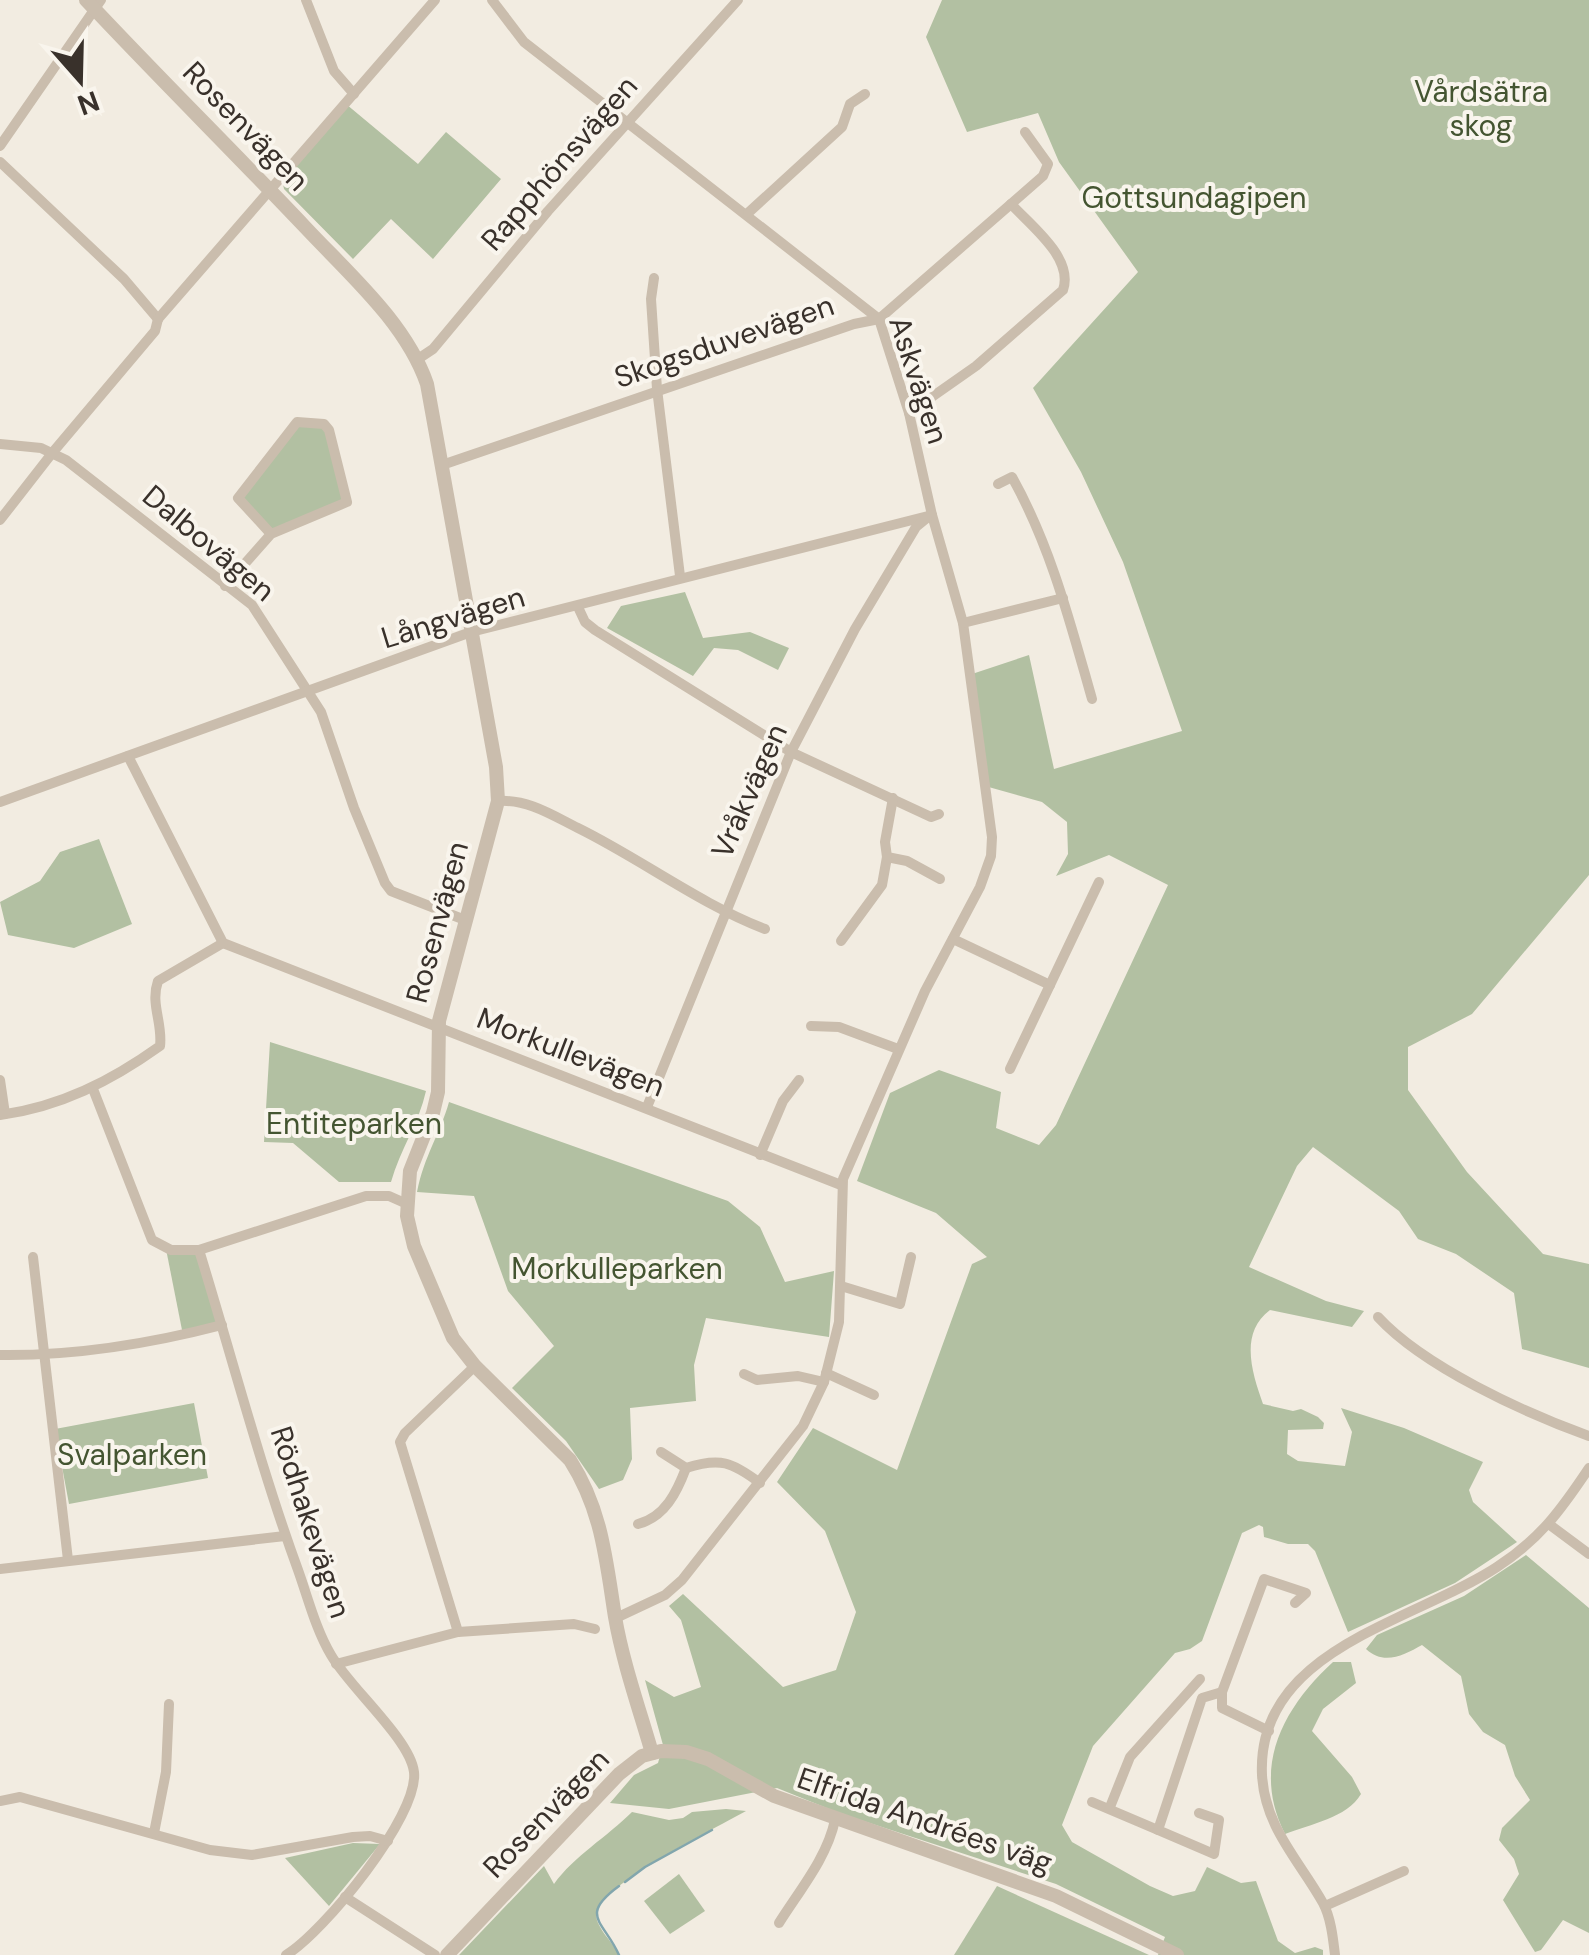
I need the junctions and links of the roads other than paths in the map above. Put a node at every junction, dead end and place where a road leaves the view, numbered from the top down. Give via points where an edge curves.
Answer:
1 (306, 0) edge
2 (434, 0) edge
3 (492, 0) edge
4 (738, 0) edge
5 (94, 3) edge
6 (354, 94) junction
7 (865, 94) dead end
8 (627, 123) junction
9 (1024, 132) dead end
10 (0, 146) edge
11 (0, 162) edge
12 (270, 190) junction
13 (1011, 204) junction
14 (748, 213) junction
15 (654, 278) dead end
16 (158, 318) junction
17 (880, 320) junction
18 (418, 359) junction
19 (657, 390) junction
20 (909, 413) junction
21 (0, 444) edge
22 (52, 452) junction
23 (442, 464) junction
24 (998, 484) dead end
25 (932, 514) junction
26 (0, 520) edge
27 (271, 534) junction
28 (680, 576) junction
29 (225, 586) junction
30 (1062, 598) junction
31 (578, 607) junction
32 (963, 623) junction
33 (471, 632) junction
34 (310, 692) junction
35 (1092, 699) dead end
36 (790, 752) junction
37 (128, 756) junction
38 (893, 798) junction
39 (498, 801) junction
40 (0, 802) edge
41 (940, 814) dead end
42 (887, 858) junction
43 (940, 879) dead end
44 (1099, 882) dead end
45 (724, 911) junction
46 (465, 920) junction
47 (765, 929) dead end
48 (952, 939) junction
49 (841, 941) dead end
50 (223, 943) junction
51 (1050, 985) junction
52 (811, 1026) dead end
53 (440, 1028) junction
54 (898, 1049) junction
55 (1010, 1069) dead end
56 (0, 1080) edge
57 (799, 1080) dead end
58 (93, 1088) junction
59 (647, 1107) junction
60 (3, 1115) edge
61 (760, 1155) junction
62 (842, 1185) junction
63 (406, 1204) junction
64 (199, 1250) junction
65 (33, 1257) dead end
66 (911, 1257) dead end
67 (841, 1286) junction
68 (1378, 1317) dead end
69 (222, 1325) junction
70 (0, 1354) edge
71 (45, 1356) junction
72 (474, 1366) junction
73 (744, 1374) dead end
74 (825, 1378) junction
75 (874, 1395) dead end
76 (1589, 1436) edge
77 (661, 1452) dead end
78 (686, 1468) junction
79 (1589, 1468) edge
80 (760, 1483) junction
81 (638, 1524) dead end
82 (1550, 1524) junction
83 (286, 1536) junction
84 (1589, 1554) edge
85 (68, 1560) junction
86 (0, 1570) edge
87 (1295, 1603) dead end
88 (616, 1618) junction
89 (595, 1629) dead end
90 (458, 1632) junction
91 (336, 1664) junction
92 (1200, 1679) dead end
93 (1222, 1692) junction
94 (169, 1704) dead end
95 (1269, 1731) junction
96 (652, 1753) junction
97 (0, 1801) edge
98 (1092, 1802) dead end
99 (1110, 1807) junction
100 (1199, 1813) dead end
101 (835, 1820) junction
102 (1158, 1830) junction
103 (154, 1833) junction
104 (388, 1841) junction
105 (1404, 1871) dead end
106 (344, 1897) junction
107 (1325, 1906) junction
108 (779, 1923) dead end
109 (286, 1955) edge
110 (436, 1955) edge
111 (447, 1955) edge
112 (1177, 1955) edge
113 (1334, 1955) edge

1 - 6 street via 334,71
2 - 6 street
3 - 8 street, Askvägen via 524,42
4 - 8 street, Rapphönsvägen
5 - 10 street
5 - 12 street, Rosenvägen
6 - 12 street
7 - 14 street via 850,104 842,126
8 - 14 street, Askvägen
8 - 18 street, Rapphönsvägen
9 - 13 street, Skogsduvevägen via 1048,169
11 - 16 street
12 - 16 street
12 - 18 street, Rosenvägen
13 - 17 street, Skogsduvevägen
13 - 20 street via 1063,264 1063,290 976,366
14 - 17 street, Askvägen
15 - 19 street
16 - 22 street via 138,352
17 - 19 street, Skogsduvevägen
17 - 20 street, Askvägen
18 - 23 street, Rosenvägen
19 - 23 street, Skogsduvevägen
19 - 28 street
20 - 25 street, Askvägen
21 - 22 street, Dalbovägen
22 - 26 street
22 - 29 street, Dalbovägen via 112,492
23 - 33 street, Rosenvägen
24 - 30 street via 1012,477 1051,558
25 - 28 street, Långvägen
25 - 32 street, Askvägen
25 - 36 street, Vråkvägen via 916,527 855,629
27 - 27 street via 238,498 297,422 324,424 347,502
27 - 29 street
28 - 31 street, Långvägen
29 - 34 street, Dalbovägen via 252,606
30 - 32 street
30 - 35 street
31 - 33 street, Långvägen
31 - 36 street via 595,630
32 - 48 street, Askvägen via 992,846 980,887
33 - 34 street, Långvägen
33 - 39 street, Rosenvägen
34 - 37 street, Långvägen
34 - 46 street, Dalbovägen via 391,891
36 - 38 street
36 - 45 street, Vråkvägen
37 - 40 street, Långvägen
37 - 50 street
38 - 41 street via 931,817
38 - 42 street
39 - 45 street via 528,803
39 - 46 street, Rosenvägen
42 - 43 street
42 - 49 street via 882,885
44 - 51 street
45 - 47 street
45 - 59 street, Vråkvägen
46 - 53 street, Rosenvägen
48 - 51 street
48 - 54 street, Askvägen
50 - 53 street, Morkullevägen
50 - 58 street via 158,981 160,1046
51 - 55 street
52 - 54 street via 839,1027
53 - 59 street, Morkullevägen
53 - 63 street, Rosenvägen via 438,1092 414,1155
54 - 62 street, Askvägen
56 - 60 street
57 - 61 street
58 - 60 street
58 - 64 street via 152,1240 171,1250
59 - 61 street, Morkullevägen
61 - 62 street, Morkullevägen
62 - 67 street
63 - 64 street via 366,1196
63 - 72 street, Rosenvägen via 414,1246 447,1326
64 - 69 street, Rödhakevägen
65 - 71 street
66 - 67 street via 900,1304
67 - 74 street
68 - 76 street via 1397,1337 1479,1386
69 - 71 street
69 - 83 street, Rödhakevägen
70 - 71 street
71 - 85 street
72 - 88 street, Rosenvägen via 581,1478 604,1537
72 - 90 street via 400,1442
73 - 74 street via 756,1380
74 - 75 street
74 - 80 street via 803,1426
77 - 78 street
78 - 80 street via 721,1461
78 - 81 street via 676,1494 652,1520
79 - 82 street
80 - 88 street via 682,1580
82 - 84 street
82 - 95 street via 1458,1591 1325,1655 1290,1690
83 - 85 street
83 - 91 street, Rödhakevägen
85 - 86 street
87 - 93 street via 1306,1593 1264,1579
88 - 96 street, Rosenvägen
89 - 90 street via 574,1624
90 - 91 street
91 - 104 street, Rödhakevägen via 399,1740 414,1771 407,1806
92 - 99 street via 1130,1757
93 - 95 street via 1222,1708
93 - 102 street via 1202,1698
94 - 103 street
95 - 107 street via 1262,1774 1267,1808 1280,1840
96 - 101 street, Elfrida Andrées väg via 708,1758 774,1796
96 - 111 street, Rosenvägen via 619,1774
97 - 103 street via 20,1797
98 - 99 street
99 - 102 street
100 - 102 street via 1219,1820 1214,1854
101 - 108 street via 820,1860
101 - 112 street, Elfrida Andrées väg via 1056,1896
103 - 104 street via 252,1855 353,1837
104 - 106 street, Rödhakevägen
105 - 107 street
106 - 109 street, Rödhakevägen
106 - 110 street
107 - 113 street

